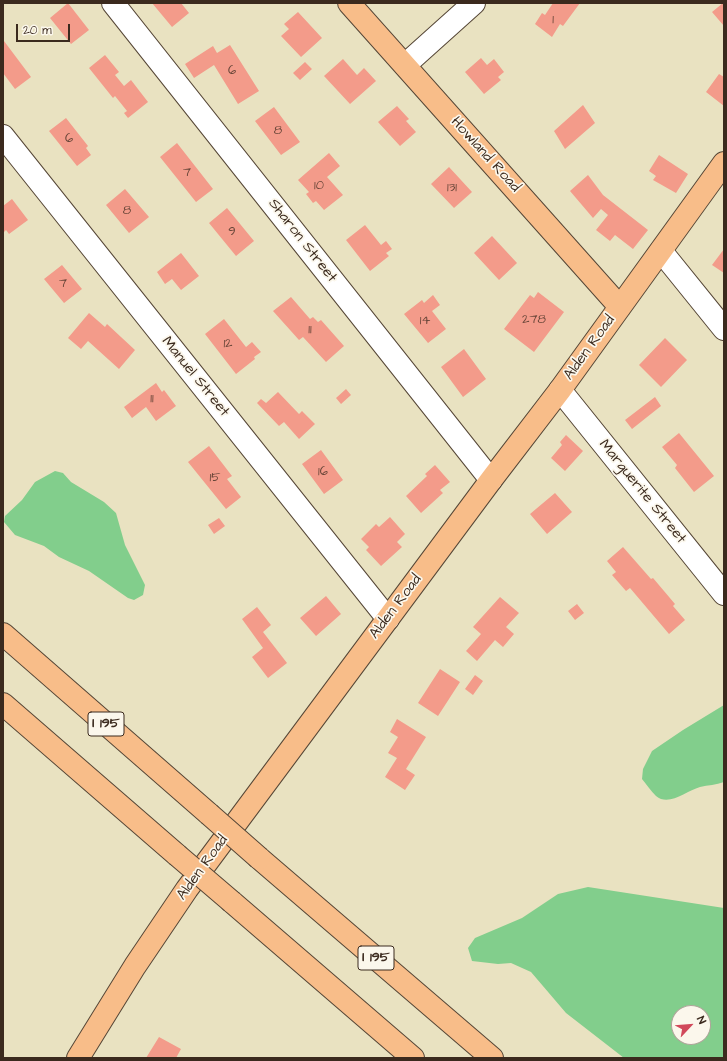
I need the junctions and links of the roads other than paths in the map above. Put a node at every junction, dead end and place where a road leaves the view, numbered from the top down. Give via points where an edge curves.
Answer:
1 (113, 3) edge
2 (350, 3) edge
3 (474, 3) edge
4 (405, 65) junction
5 (3, 136) edge
6 (724, 163) edge
7 (661, 251) junction
8 (620, 307) junction
9 (724, 329) edge
10 (560, 390) junction
11 (491, 480) junction
12 (724, 594) edge
13 (388, 619) junction
14 (3, 634) edge
15 (3, 704) edge
16 (78, 1058) edge
17 (413, 1058) edge
18 (492, 1058) edge

1 - 11 street, Sharon Street
2 - 4 main road, Howland Road
3 - 4 street
4 - 8 main road, Howland Road
5 - 13 street, Manuel Street
6 - 7 main road, Alden Road
7 - 8 main road, Alden Road
7 - 9 street
8 - 10 main road, Alden Road
10 - 11 main road, Alden Road
10 - 12 street, Marguerite Street
11 - 13 main road, Alden Road
13 - 16 main road, Alden Road via 167,918
14 - 18 main road, I 195, bridge
15 - 17 main road, bridge

